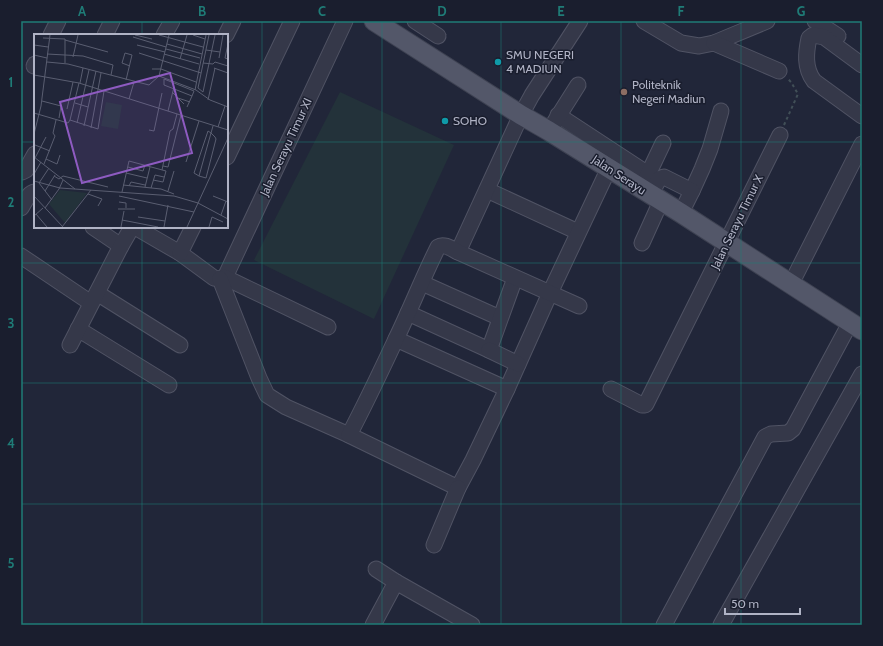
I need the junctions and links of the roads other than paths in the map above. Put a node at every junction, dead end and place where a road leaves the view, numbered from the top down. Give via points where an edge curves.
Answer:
1 (58, 21) edge
2 (172, 21) edge
3 (233, 21) edge
4 (292, 21) edge
5 (345, 21) edge
6 (415, 21) edge
7 (580, 21) edge
8 (644, 21) edge
9 (767, 21) edge
10 (815, 21) edge
11 (384, 24) edge
12 (52, 34) edge
13 (165, 34) edge
14 (226, 34) edge
15 (438, 36) dead end
16 (714, 43) junction
17 (862, 52) edge
18 (862, 65) edge
19 (779, 71) road end
20 (578, 85) dead end
21 (721, 111) dead end
22 (521, 115) junction
23 (558, 115) junction
24 (862, 116) edge
25 (549, 131) junction
26 (780, 135) road end
27 (663, 143) dead end
28 (858, 154) edge
29 (228, 155) edge
30 (34, 157) edge
31 (609, 168) junction
32 (21, 172) edge
33 (487, 190) junction
34 (650, 190) junction
35 (692, 191) junction
36 (34, 192) edge
37 (21, 208) edge
38 (681, 214) junction
39 (94, 228) edge
40 (131, 228) edge
41 (137, 228) edge
42 (192, 228) edge
43 (578, 232) junction
44 (642, 243) dead end
45 (727, 243) junction
46 (121, 246) junction
47 (458, 252) junction
48 (180, 253) junction
49 (21, 256) edge
50 (224, 276) junction
51 (515, 278) junction
52 (422, 282) junction
53 (791, 284) junction
54 (550, 293) junction
55 (94, 298) junction
56 (579, 306) dead end
57 (408, 313) junction
58 (500, 318) junction
59 (328, 327) dead end
60 (856, 327) edge
61 (78, 329) junction
62 (396, 339) junction
63 (70, 345) dead end
64 (180, 345) dead end
65 (489, 350) junction
66 (518, 364) junction
67 (862, 374) edge
68 (169, 385) dead end
69 (611, 389) dead end
70 (507, 390) junction
71 (349, 435) junction
72 (458, 488) junction
73 (434, 545) dead end
74 (376, 569) dead end
75 (396, 582) junction
76 (377, 624) edge
77 (472, 625) edge
78 (664, 625) edge
79 (721, 625) edge

1 - 12 street
2 - 13 street
3 - 14 street
4 - 29 street
5 - 50 street, Jalan Serayu Timur XI
6 - 15 street
7 - 22 street
8 - 16 street via 681,43 699,46
9 - 16 street
10 - 17 street
11 - 22 main road, Jalan Serayu
16 - 19 street
18 - 24 street via 824,37 813,35 809,38 807,66 811,77
20 - 23 street
21 - 35 street via 710,149
22 - 25 main road, Jalan Serayu
22 - 33 street
23 - 25 street
23 - 34 street
25 - 31 main road, Jalan Serayu
26 - 45 street, Jalan Serayu Timur X
27 - 34 street
28 - 53 street
30 - 32 street via 26,170
31 - 34 main road, Jalan Serayu
31 - 43 street
33 - 43 street
33 - 47 street
34 - 35 street via 664,177
34 - 38 main road, Jalan Serayu
34 - 44 street
35 - 38 street
36 - 37 street
38 - 45 main road, Jalan Serayu
39 - 46 street
40 - 46 street
41 - 48 street
42 - 48 street
43 - 54 street
45 - 53 main road, Jalan Serayu
45 - 69 street, Jalan Serayu Timur X via 646,404 642,405
46 - 55 street
47 - 51 street
47 - 52 street via 440,245
48 - 50 street via 214,278
49 - 55 street
50 - 59 street
50 - 71 street via 267,395 286,407
51 - 54 street
51 - 58 street
52 - 57 street
52 - 58 street
53 - 60 main road, Jalan Serayu
54 - 56 street
54 - 66 street
55 - 61 street
55 - 64 street
57 - 62 street
57 - 65 street
58 - 65 street
60 - 78 street via 793,429 788,433 765,437
61 - 63 street
61 - 68 street
62 - 70 street
62 - 71 street
65 - 66 street
66 - 70 street
67 - 79 street
70 - 72 street
71 - 72 street
72 - 73 street
74 - 75 street
75 - 76 street
75 - 77 street

